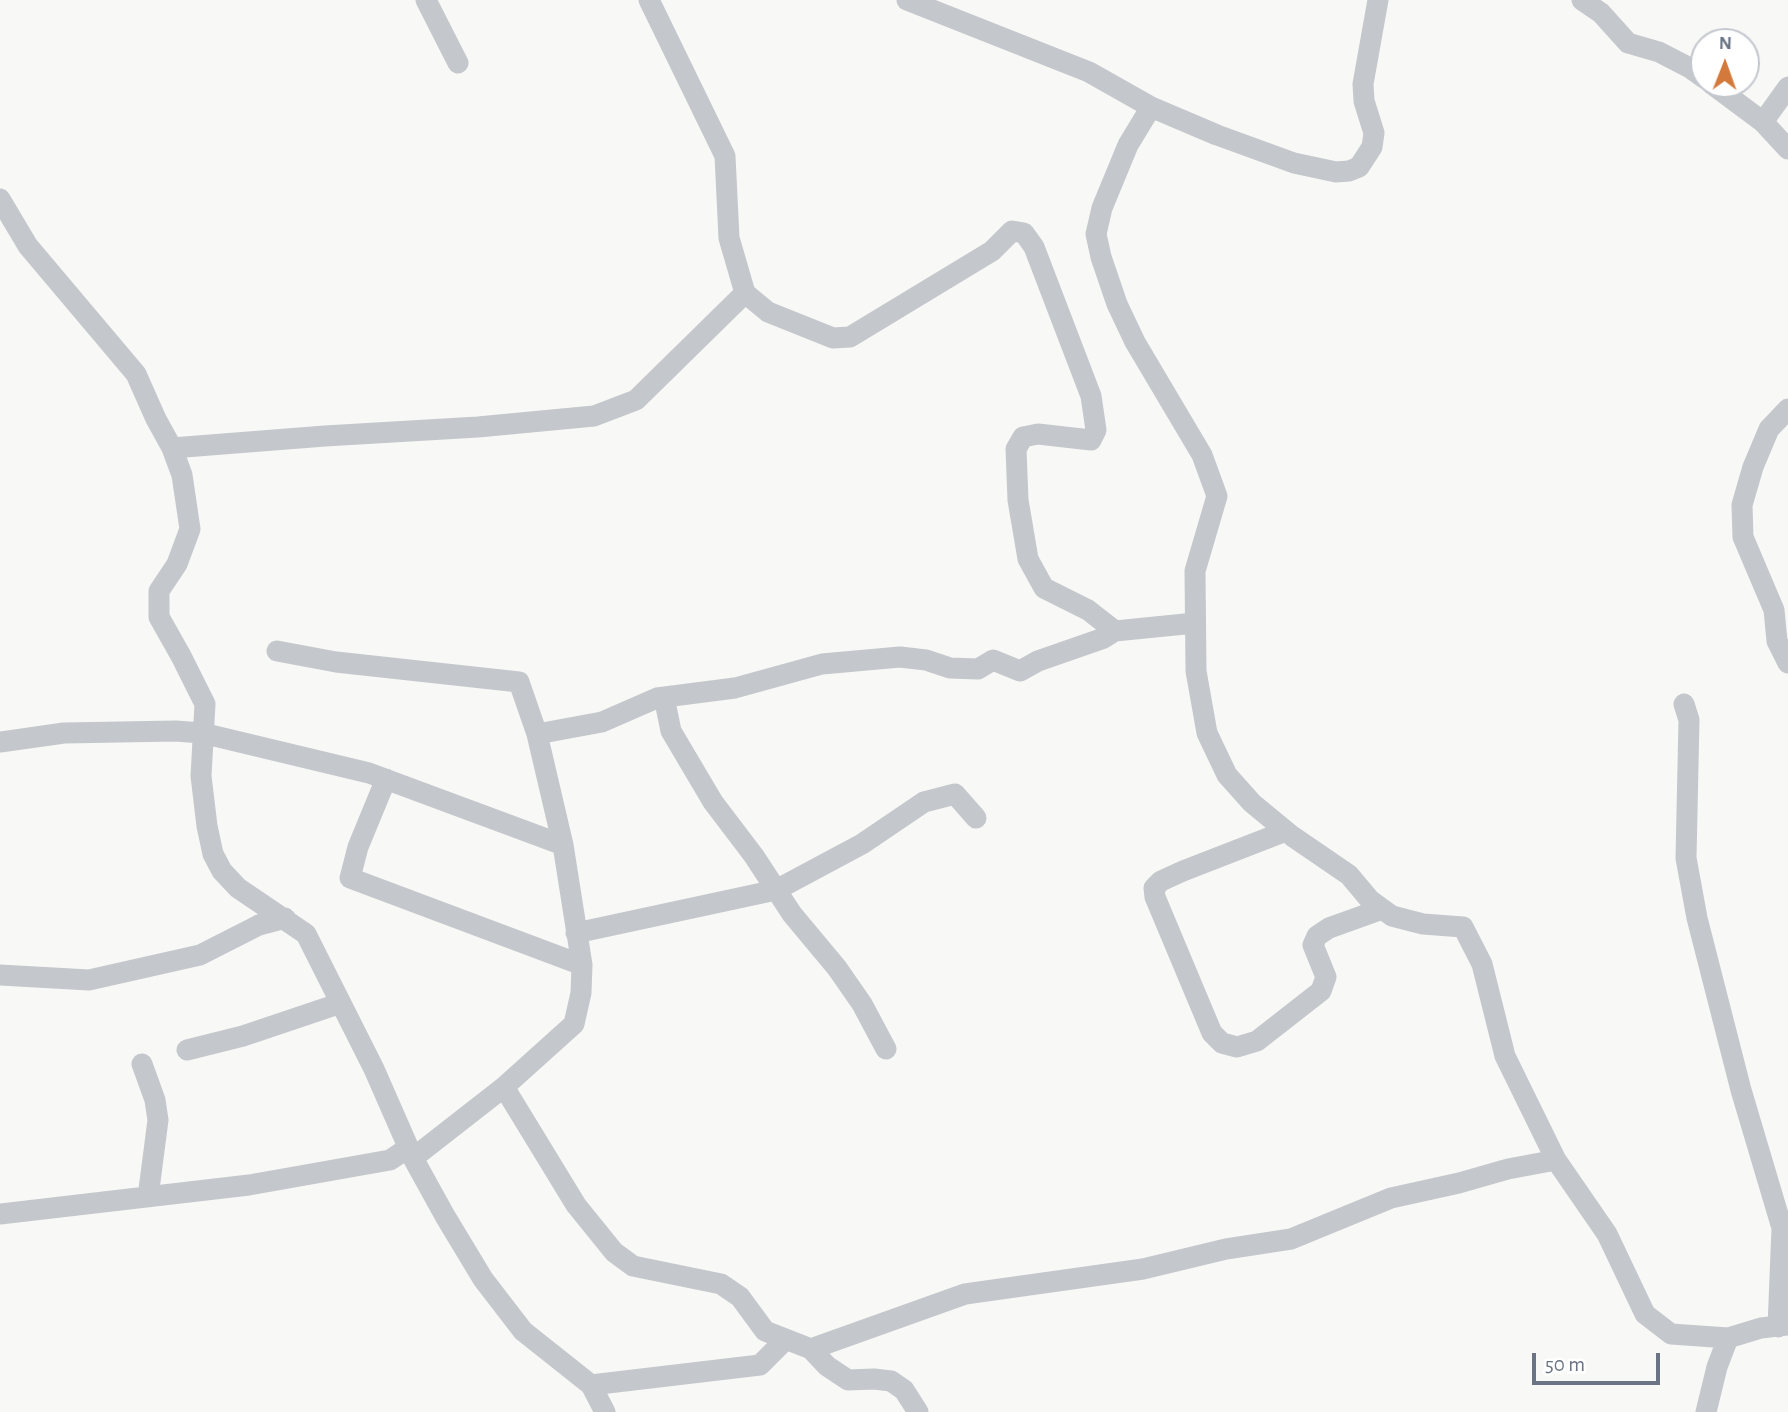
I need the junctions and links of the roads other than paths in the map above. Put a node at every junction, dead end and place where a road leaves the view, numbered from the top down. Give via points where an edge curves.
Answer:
1 (426, 0) edge
2 (649, 0) edge
3 (907, 0) edge
4 (1378, 0) edge
5 (1582, 0) edge
6 (458, 63) dead end
7 (1690, 70) edge
8 (1788, 87) edge
9 (1731, 98) edge
10 (1151, 107) junction
11 (1763, 122) junction
12 (1788, 149) edge
13 (0, 199) edge
14 (745, 293) junction
15 (1788, 409) edge
16 (172, 448) junction
17 (1195, 623) junction
18 (1115, 631) junction
19 (276, 651) dead end
20 (1788, 663) edge
21 (664, 697) junction
22 (1684, 704) dead end
23 (202, 733) junction
24 (537, 734) junction
25 (0, 742) edge
26 (386, 779) junction
27 (976, 818) dead end
28 (1286, 831) junction
29 (563, 845) junction
30 (776, 890) junction
31 (1382, 909) junction
32 (285, 918) junction
33 (576, 933) junction
34 (582, 965) junction
35 (0, 975) edge
36 (341, 1003) junction
37 (886, 1049) dead end
38 (187, 1050) dead end
39 (142, 1063) dead end
40 (504, 1087) junction
41 (411, 1153) junction
42 (1556, 1160) junction
43 (148, 1197) junction
44 (0, 1214) edge
45 (1783, 1326) edge
46 (1728, 1338) junction
47 (785, 1340) junction
48 (811, 1349) junction
49 (591, 1385) junction
50 (606, 1412) edge
51 (918, 1412) edge
52 (1706, 1412) edge

1 - 6 street
2 - 14 street via 725,156 729,238
3 - 10 street via 1089,72
4 - 10 street via 1363,84 1374,133 1372,148 1359,167 1349,172 1294,163
5 - 7 street via 1628,43 1659,52
8 - 11 street
9 - 11 street
10 - 17 street via 1128,145 1096,234 1126,323 1202,455 1217,496 1195,571
11 - 12 street
13 - 16 street via 28,246 136,374
14 - 16 street via 636,400 594,416
14 - 18 street via 768,312 832,338 850,337 992,251 1012,231 1024,233 1034,247 1091,396 1096,430 1091,440 1023,436 1016,449 1018,500 1028,559 1044,588 1088,610
15 - 20 street via 1769,429 1742,505 1743,537
16 - 23 street via 182,475 190,529 177,564 159,590 159,617 205,704
17 - 18 street
17 - 28 street via 1196,671 1207,733 1227,775
18 - 21 street via 1020,671 993,660 978,668 950,668 900,657 822,664 735,688
19 - 24 street via 519,682
21 - 24 street via 602,722
21 - 30 street via 671,731 688,764
22 - 45 street via 1689,720 1686,859 1741,1090 1782,1228
23 - 25 street via 65,733
23 - 26 street
23 - 32 street via 201,776 213,854 238,888
24 - 29 street
26 - 29 street
26 - 34 street via 350,878
27 - 30 street via 955,794 924,802 862,844
28 - 31 street via 1349,875
28 - 31 street via 1183,871 1154,888 1212,1034 1222,1043 1237,1047 1257,1041 1321,991 1325,977 1313,946 1317,936
29 - 33 street
30 - 33 street
30 - 37 street via 862,1004
31 - 42 street via 1423,924 1463,927 1482,964 1505,1056
32 - 35 street via 259,925 200,956 89,980
32 - 36 street via 306,934
33 - 34 street
34 - 40 street via 573,1024
36 - 38 street
36 - 41 street
39 - 43 street via 158,1120
40 - 41 street
40 - 47 street via 576,1205 614,1252 633,1266 721,1284 740,1297 765,1331
41 - 43 street via 249,1185
41 - 49 street via 484,1279 523,1331
42 - 46 street via 1607,1234 1645,1314 1671,1334
42 - 48 street via 1391,1198 1291,1239 1143,1269 965,1294
43 - 44 street
45 - 46 street
46 - 52 street
47 - 48 street
47 - 49 street via 760,1365
48 - 51 street via 848,1380 891,1381 904,1390
49 - 50 street

